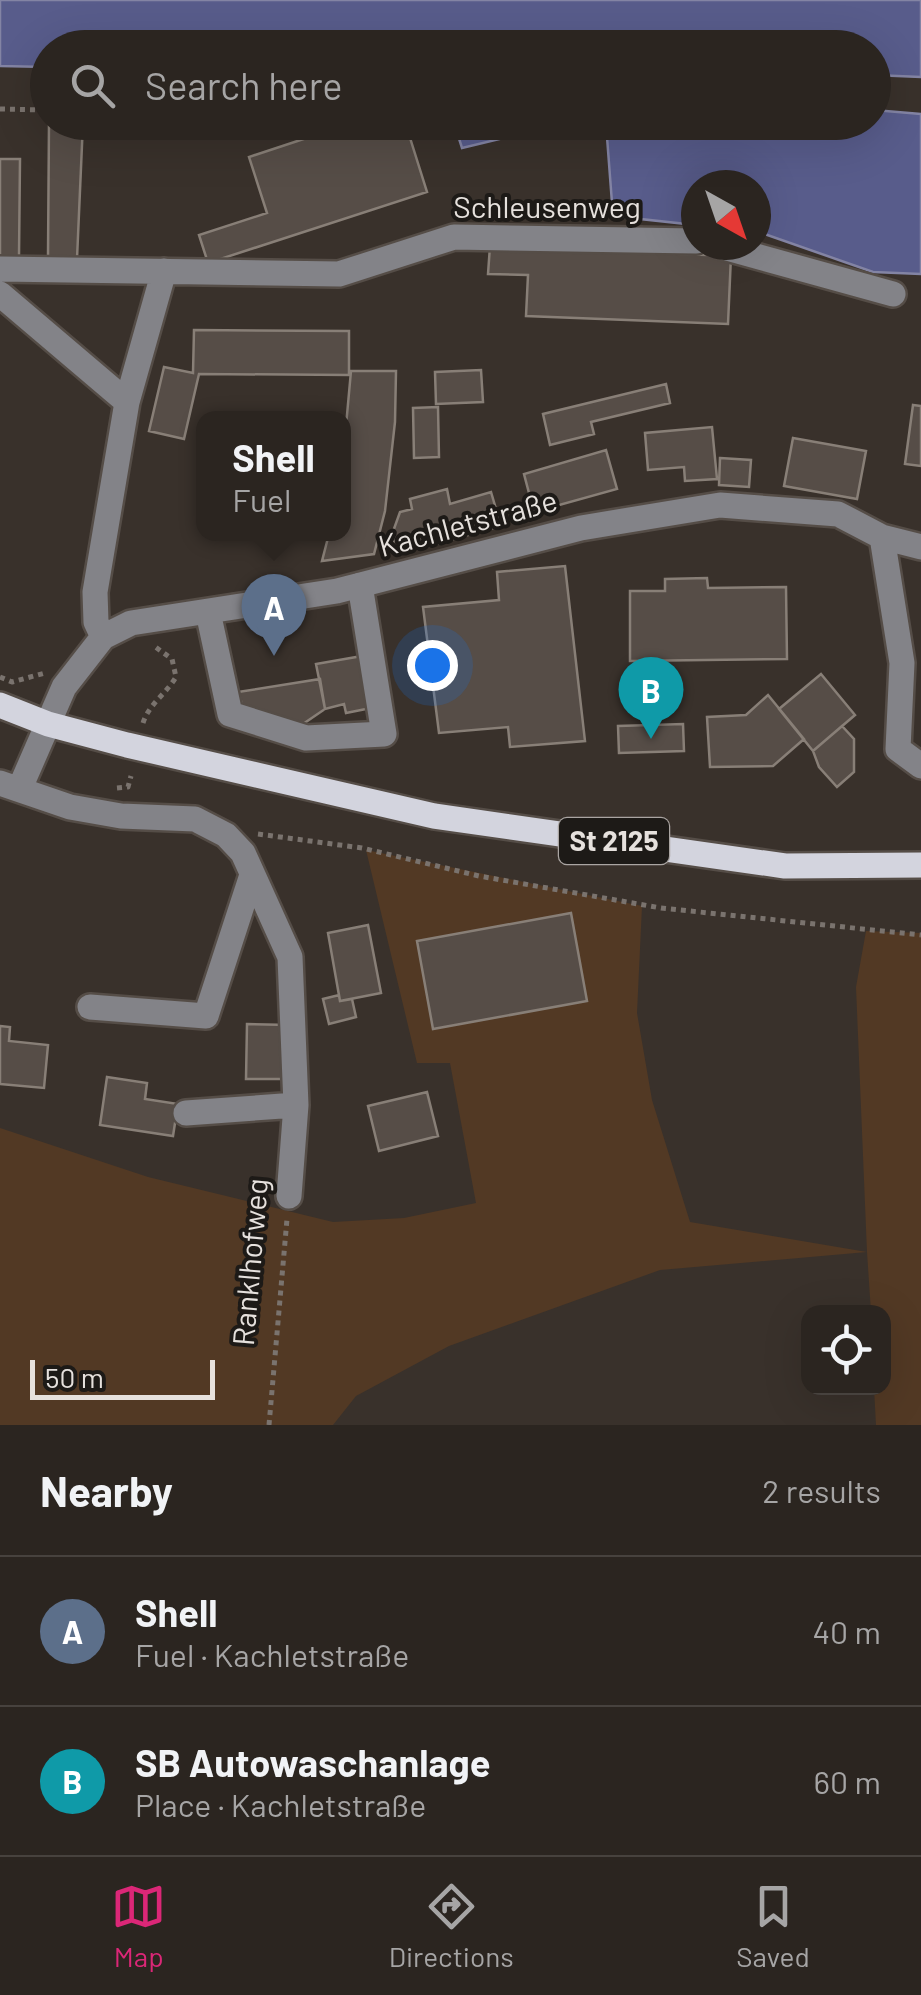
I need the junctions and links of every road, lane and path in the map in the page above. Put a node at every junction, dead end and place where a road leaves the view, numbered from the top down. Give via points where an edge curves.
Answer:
1 (0, 109) edge
2 (30, 110) edge
3 (681, 241) edge
4 (770, 260) edge
5 (0, 269) edge
6 (164, 272) junction
7 (0, 294) edge
8 (893, 294) dead end
9 (127, 402) junction
10 (882, 536) junction
11 (921, 547) edge
12 (360, 585) junction
13 (208, 612) junction
14 (103, 638) junction
15 (151, 644) dead end
16 (0, 705) edge
17 (143, 723) dead end
18 (48, 724) junction
19 (921, 766) edge
20 (10, 786) edge
21 (236, 845) junction
22 (921, 865) edge
23 (252, 875) junction
24 (921, 935) edge
25 (90, 1008) dead end
26 (296, 1105) junction
27 (186, 1114) dead end
28 (289, 1196) joint
29 (269, 1425) edge

1 - 2 path
3 - 6 street, Schleusenweg via 454,236 339,274
4 - 8 street
5 - 6 street, Schleusenweg
6 - 9 street
7 - 9 street
9 - 14 street via 94,592
10 - 11 street, Kachletstraße
10 - 12 street, Kachletstraße via 838,514 720,505 581,528
10 - 19 street via 902,663 898,749
12 - 13 street, Kachletstraße
12 - 13 street via 384,734 306,738 230,714
13 - 14 street, Kachletstraße via 131,623
14 - 18 street via 64,688
15 - 17 path via 172,659 176,677
16 - 18 main road, St 2125
18 - 20 street
18 - 22 main road, St 2125 via 434,816 785,866
20 - 21 street via 70,807 195,819
21 - 23 street, Ranklhofweg
21 - 24 path via 251,834 267,834 661,908
23 - 25 street via 206,1016
23 - 26 street, Ranklhofweg via 290,956
26 - 27 street
26 - 28 street, Ranklhofweg
28 - 29 path, Ranklhofweg

